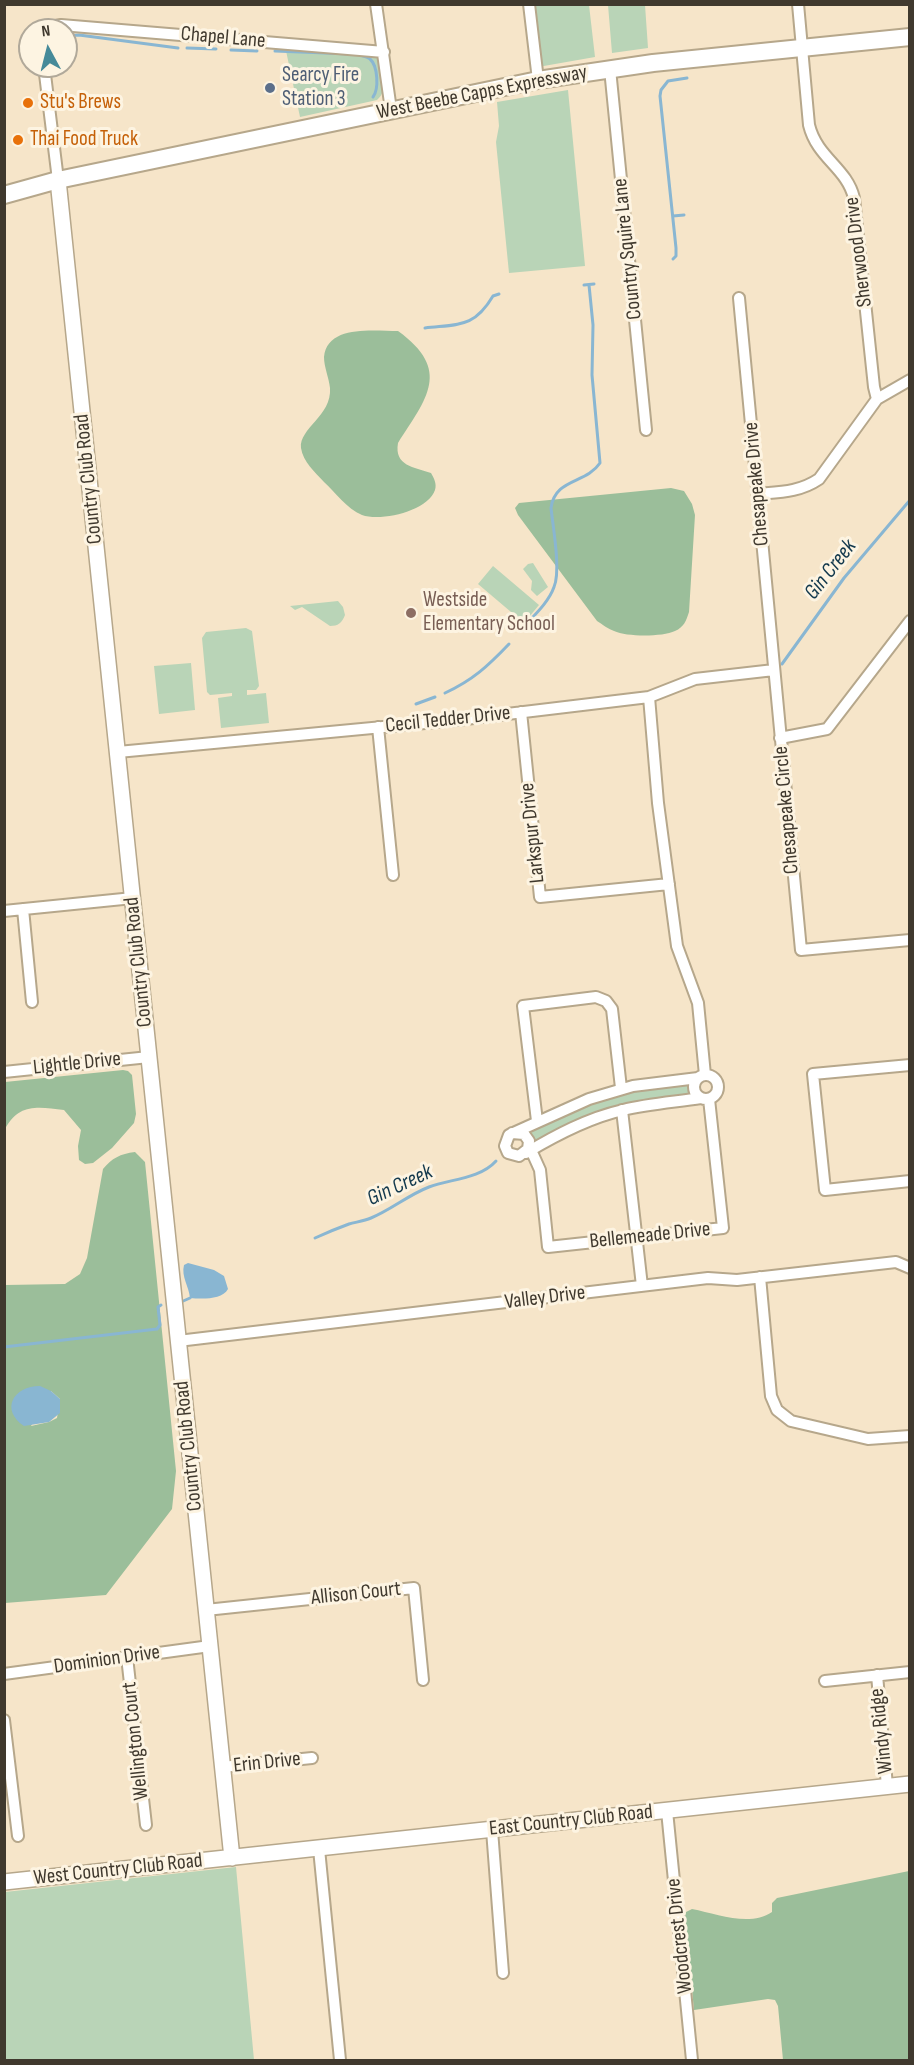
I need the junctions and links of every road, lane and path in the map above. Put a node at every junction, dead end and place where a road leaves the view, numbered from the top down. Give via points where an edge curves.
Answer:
1 (376, 4) edge
2 (529, 4) edge
3 (798, 4) edge
4 (78, 26) edge
5 (909, 37) edge
6 (802, 48) junction
7 (384, 52) junction
8 (610, 69) junction
9 (45, 78) edge
10 (538, 80) junction
11 (392, 110) junction
12 (58, 180) junction
13 (4, 195) edge
14 (739, 298) dead end
15 (909, 380) edge
16 (877, 399) junction
17 (646, 430) dead end
18 (758, 494) junction
19 (909, 621) edge
20 (774, 670) junction
21 (649, 697) junction
22 (520, 712) junction
23 (378, 727) junction
24 (780, 738) junction
25 (118, 752) junction
26 (393, 875) dead end
27 (669, 884) junction
28 (133, 898) junction
29 (22, 909) junction
30 (4, 911) edge
31 (909, 940) edge
32 (32, 1002) dead end
33 (149, 1057) junction
34 (909, 1065) edge
35 (4, 1072) edge
36 (702, 1077) junction
37 (621, 1088) junction
38 (705, 1099) junction
39 (622, 1110) junction
40 (537, 1121) junction
41 (512, 1133) junction
42 (527, 1153) junction
43 (909, 1181) edge
44 (636, 1237) junction
45 (909, 1268) edge
46 (760, 1277) junction
47 (642, 1286) junction
48 (178, 1341) junction
49 (909, 1436) edge
50 (206, 1610) junction
51 (210, 1646) junction
52 (127, 1657) junction
53 (909, 1672) edge
54 (4, 1674) edge
55 (876, 1675) junction
56 (423, 1680) dead end
57 (825, 1680) dead end
58 (4, 1720) edge
59 (312, 1758) dead end
60 (222, 1767) junction
61 (909, 1784) edge
62 (887, 1786) junction
63 (667, 1811) junction
64 (146, 1825) dead end
65 (492, 1830) junction
66 (18, 1836) dead end
67 (319, 1849) junction
68 (232, 1858) junction
69 (4, 1882) edge
70 (503, 1973) dead end
71 (340, 2061) edge
72 (692, 2061) edge

1 - 7 street
2 - 10 street
3 - 6 street, Sherwood Drive
4 - 7 street, Chapel Lane
5 - 6 main road, West Beebe Capps Expressway
6 - 8 main road, West Beebe Capps Expressway
6 - 16 street, Sherwood Drive via 812,136 852,188
7 - 11 street
8 - 10 main road, West Beebe Capps Expressway
8 - 17 street, Country Squire Lane
9 - 12 street, Country Club Road
10 - 11 main road, West Beebe Capps Expressway
11 - 12 main road, West Beebe Capps Expressway
12 - 13 main road, West Beebe Capps Expressway
12 - 25 street, Country Club Road
14 - 18 street, Chesapeake Drive
15 - 16 street
16 - 18 street via 819,480 795,490
18 - 20 street, Chesapeake Drive
19 - 24 street via 827,729
20 - 21 street, Cecil Tedder Drive via 695,679
20 - 24 street, Chesapeake Circle
21 - 22 street, Cecil Tedder Drive
21 - 27 street
22 - 23 street, Cecil Tedder Drive
22 - 27 street, Larkspur Drive via 540,897
23 - 25 street, Cecil Tedder Drive
23 - 26 street
24 - 31 street, Chesapeake Circle via 801,950
25 - 28 street, Country Club Road
27 - 36 street via 679,954 698,1003
28 - 29 street
28 - 33 street, Country Club Road
29 - 30 street
29 - 32 street
33 - 35 street, Lightle Drive
33 - 48 street, Country Club Road
34 - 43 street via 813,1074 825,1190
36 - 37 street
36 - 38 street via 694,1089
36 - 38 street via 713,1077 718,1084 718,1092
37 - 40 street
37 - 40 street via 612,1009 606,1001 596,997 523,1006
38 - 39 street
38 - 44 street, Bellemeade Drive via 723,1228
39 - 42 street via 581,1124
39 - 44 street
40 - 41 street
41 - 42 street via 524,1134 529,1141
41 - 42 street via 506,1138 506,1150 515,1157
42 - 44 street, Bellemeade Drive via 540,1170 548,1247
44 - 47 street
45 - 46 street, Valley Drive via 896,1262
46 - 47 street, Valley Drive
46 - 49 street via 771,1396 777,1410 791,1421 868,1439
47 - 48 street, Valley Drive
48 - 50 street, Country Club Road
50 - 51 street, Country Club Road
50 - 56 street, Allison Court via 414,1588
51 - 52 street, Dominion Drive
51 - 60 street, Country Club Road
52 - 54 street, Dominion Drive
52 - 64 street, Wellington Court
53 - 55 street, Windy Ridge
55 - 57 street, Windy Ridge
55 - 62 street, Windy Ridge
58 - 66 street
59 - 60 street, Erin Drive
60 - 68 street, Country Club Road
61 - 62 street, East Country Club Road
62 - 63 street, East Country Club Road
63 - 65 street, East Country Club Road
63 - 72 street, Woodcrest Drive
65 - 67 street, East Country Club Road
65 - 70 street
67 - 68 street, East Country Club Road
67 - 71 street
68 - 69 street, West Country Club Road

